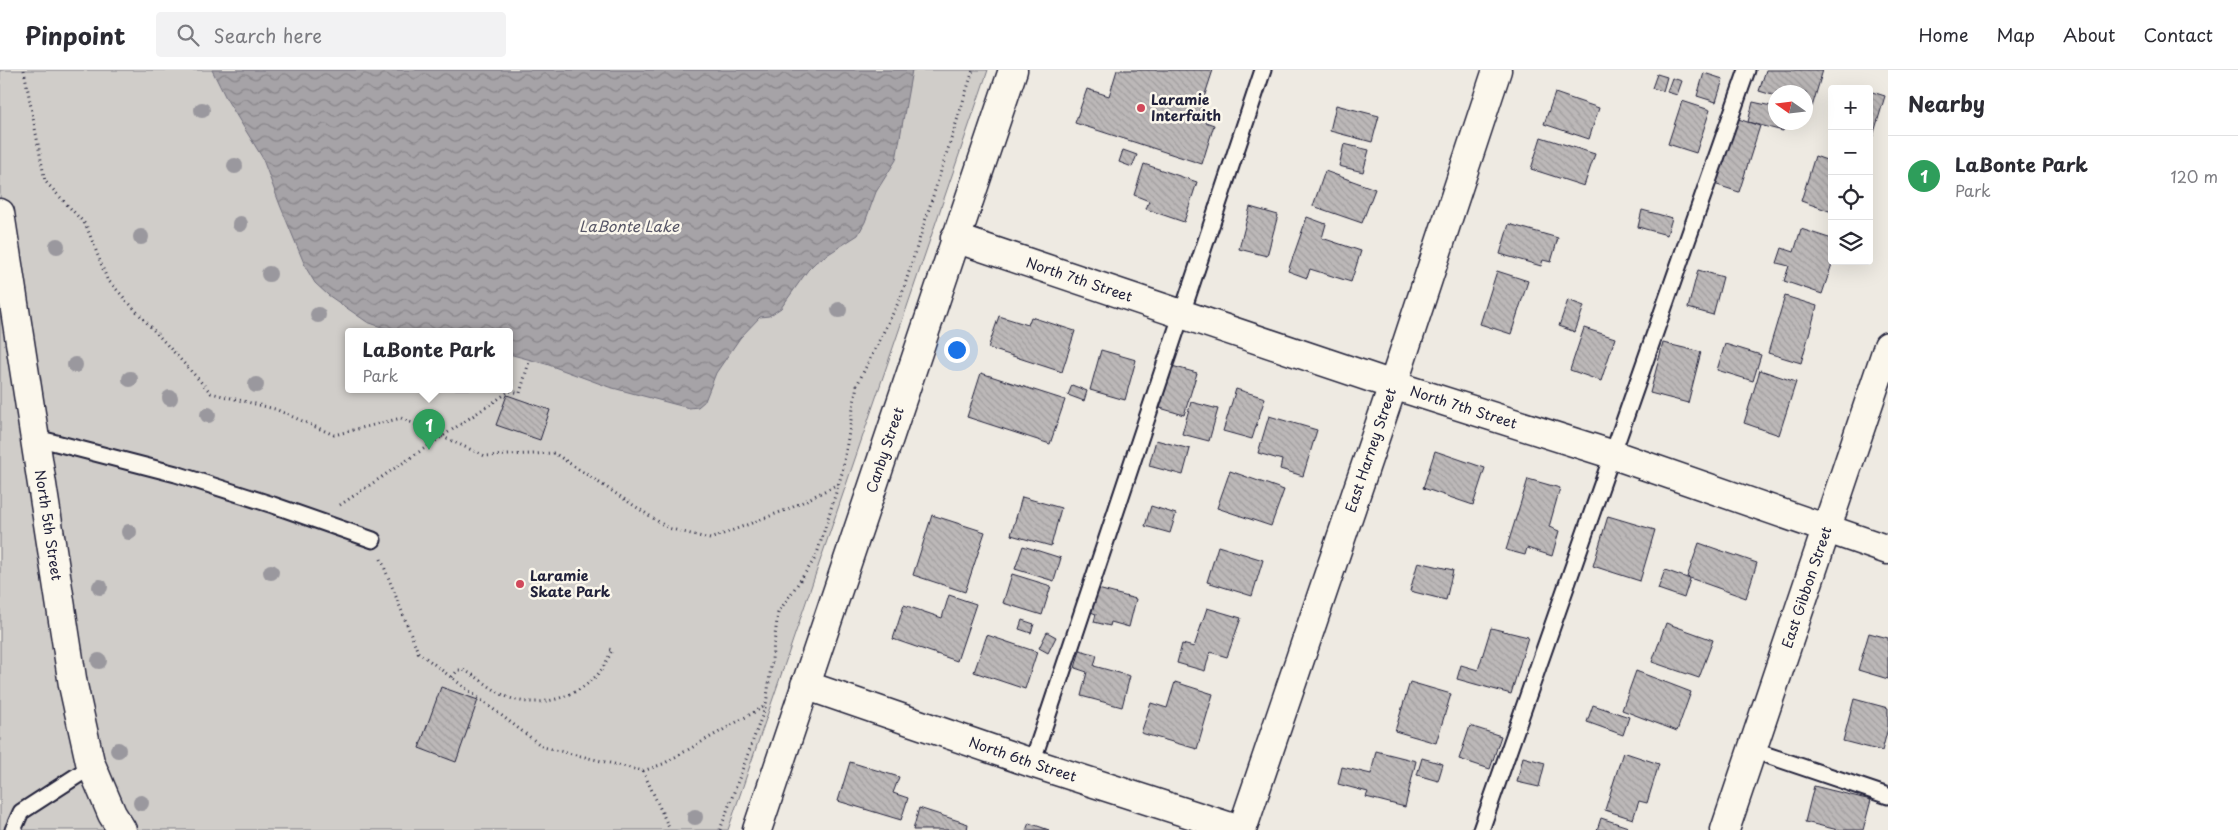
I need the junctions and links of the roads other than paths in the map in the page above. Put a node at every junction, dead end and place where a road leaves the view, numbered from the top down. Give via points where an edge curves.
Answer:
1 (1012, 70) edge
2 (1263, 70) edge
3 (1497, 70) edge
4 (1748, 70) edge
5 (0, 213) edge
6 (955, 238) junction
7 (1182, 314) junction
8 (1888, 346) edge
9 (1393, 385) junction
10 (33, 437) junction
11 (1614, 455) junction
12 (1826, 529) junction
13 (373, 540) road end
14 (1888, 550) edge
15 (805, 685) junction
16 (1752, 750) junction
17 (1032, 763) junction
18 (92, 766) junction
19 (1888, 796) edge
20 (13, 830) edge
21 (122, 830) edge
22 (757, 830) edge
23 (1241, 830) edge
24 (1481, 830) edge
25 (1726, 830) edge

1 - 6 street, Canby Street
2 - 7 lane
3 - 9 street, East Harney Street
4 - 11 lane
5 - 10 street, North 5th Street
6 - 7 street, North 7th Street
6 - 15 street, Canby Street
7 - 9 street, North 7th Street
7 - 17 lane
8 - 12 street, East Gibbon Street
9 - 11 street, North 7th Street
9 - 23 street, East Harney Street
10 - 13 lane via 176,474
10 - 18 street, North 5th Street via 73,685
11 - 12 street, North 7th Street
11 - 24 lane
12 - 14 street, North 7th Street
12 - 16 street, East Gibbon Street
15 - 17 street, North 6th Street
15 - 22 street, Canby Street
16 - 19 lane
16 - 25 street, East Gibbon Street
17 - 23 street, North 6th Street
18 - 20 lane via 21,812
18 - 21 street, North 5th Street

